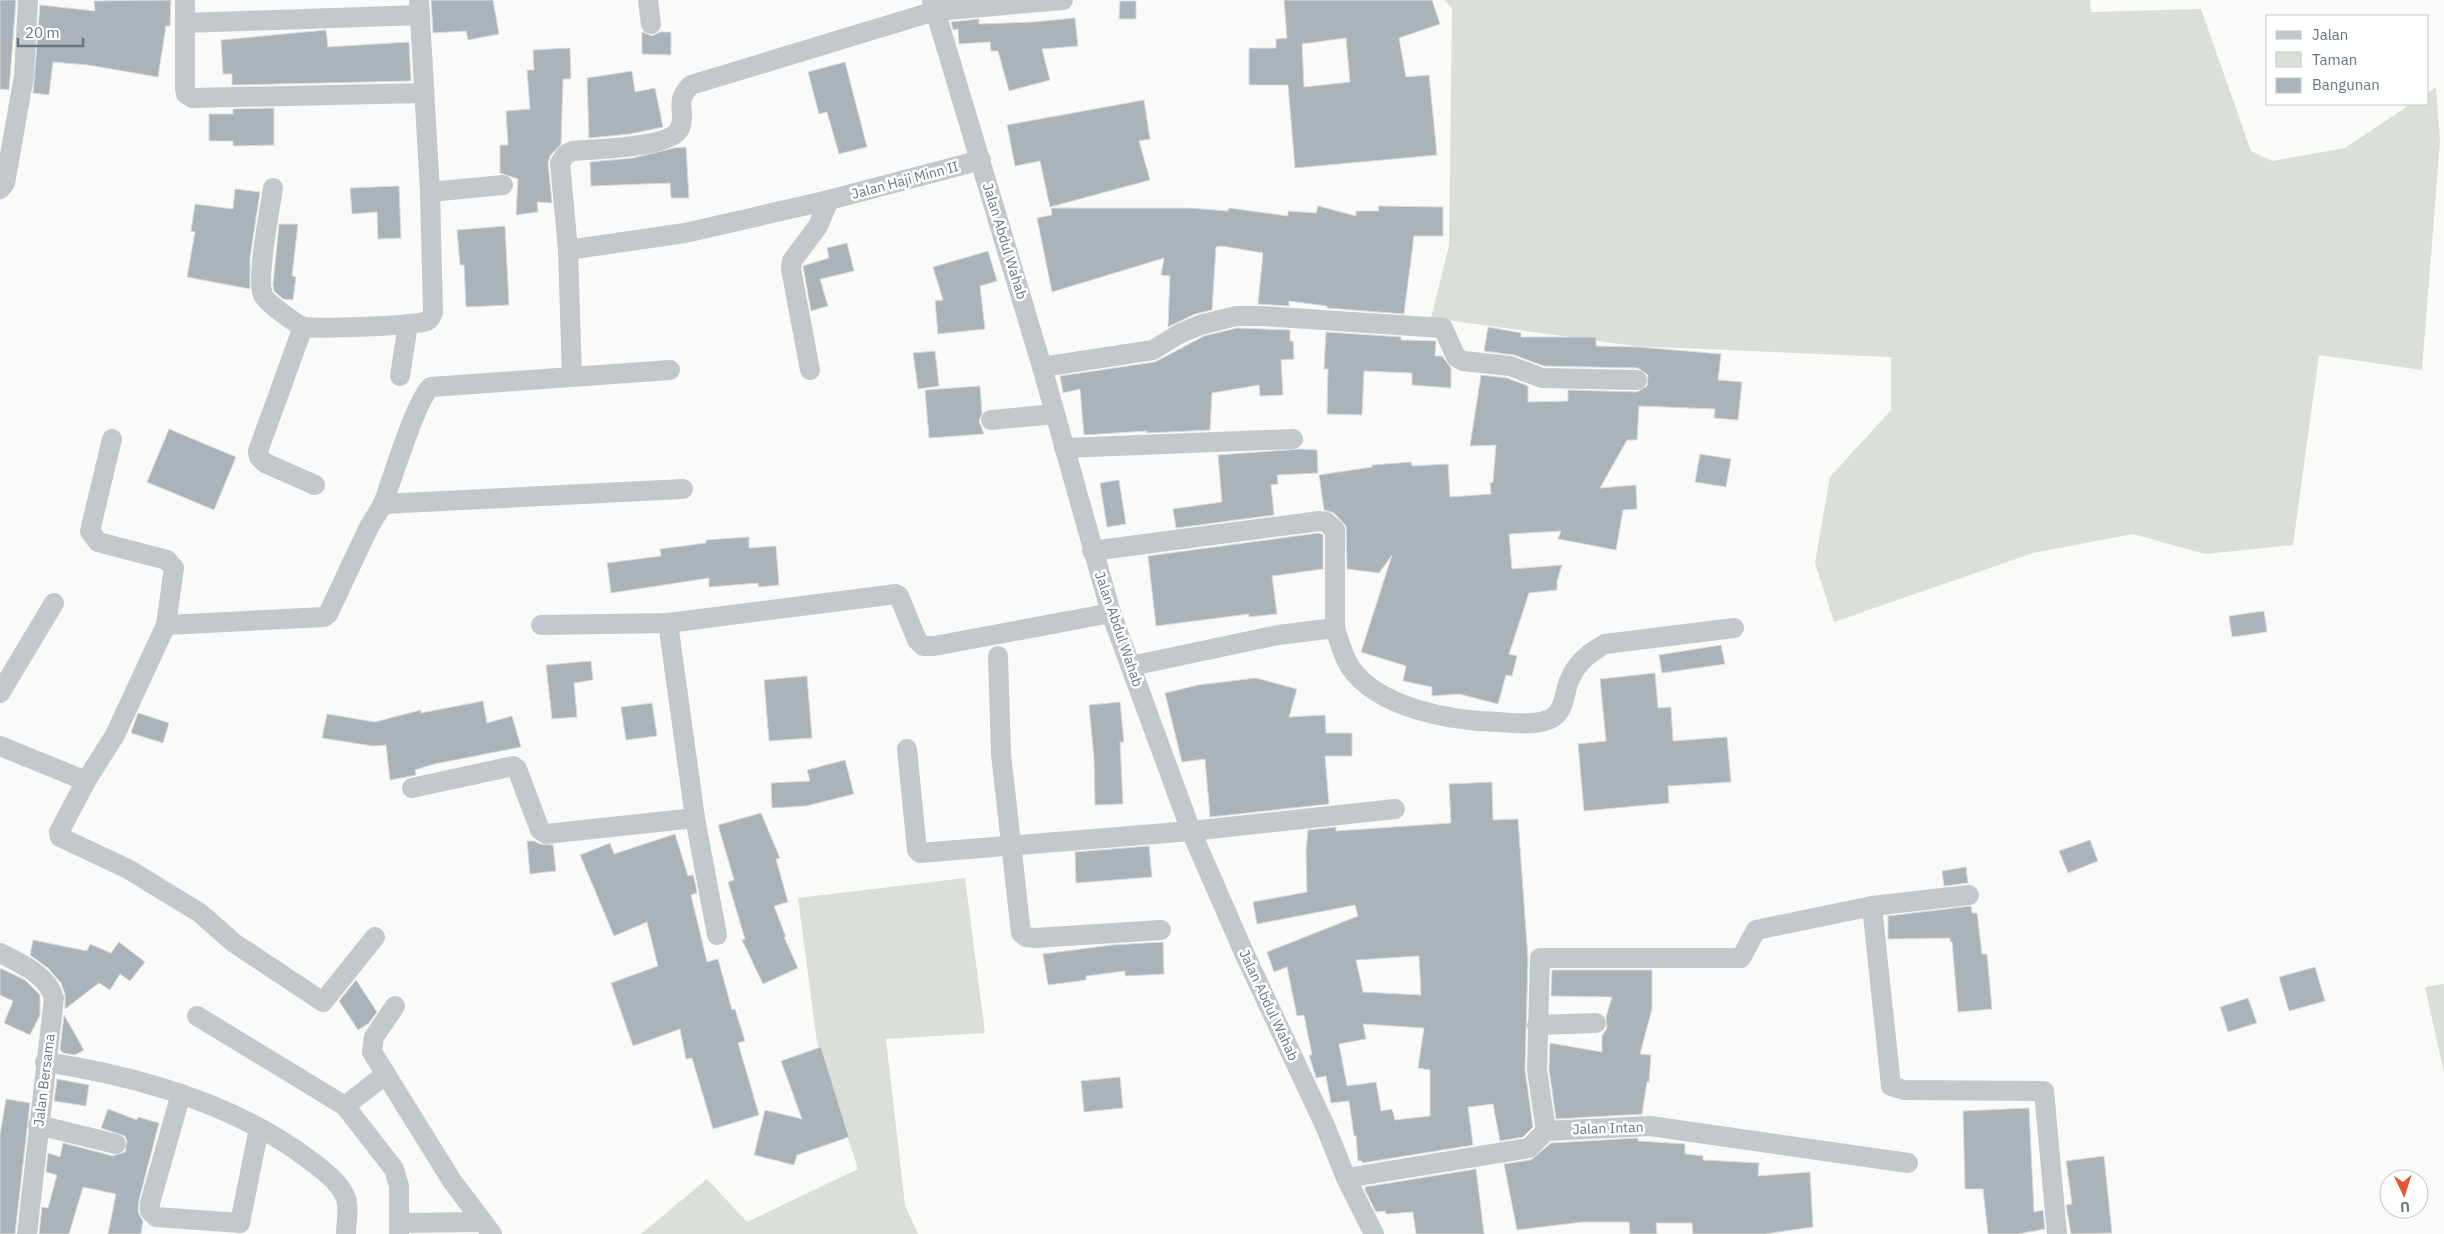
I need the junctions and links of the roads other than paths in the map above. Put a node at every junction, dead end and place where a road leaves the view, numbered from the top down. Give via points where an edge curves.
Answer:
1 (28, 0) edge
2 (185, 0) edge
3 (648, 0) edge
4 (1063, 0) edge
5 (933, 5) edge
6 (420, 8) edge
7 (186, 23) junction
8 (651, 24) dead end
9 (424, 93) junction
10 (981, 160) junction
11 (503, 184) dead end
12 (273, 188) dead end
13 (0, 190) edge
14 (430, 192) junction
15 (829, 200) junction
16 (568, 250) junction
17 (408, 324) junction
18 (303, 327) junction
19 (1042, 366) junction
20 (670, 370) dead end
21 (810, 370) dead end
22 (400, 376) dead end
23 (572, 377) junction
24 (1637, 380) dead end
25 (1056, 414) junction
26 (991, 420) dead end
27 (112, 439) dead end
28 (1293, 439) dead end
29 (1064, 448) junction
30 (315, 485) dead end
31 (683, 489) dead end
32 (383, 504) junction
33 (1092, 551) junction
34 (54, 602) dead end
35 (1111, 613) junction
36 (668, 623) junction
37 (541, 625) dead end
38 (166, 626) junction
39 (1334, 628) junction
40 (1734, 628) dead end
41 (998, 656) dead end
42 (1131, 666) junction
43 (0, 693) edge
44 (0, 746) edge
45 (907, 749) dead end
46 (86, 781) junction
47 (412, 788) dead end
48 (1395, 808) dead end
49 (696, 818) junction
50 (1192, 831) junction
51 (1011, 844) junction
52 (1969, 895) dead end
53 (1872, 906) junction
54 (1161, 930) dead end
55 (717, 934) dead end
56 (375, 937) dead end
57 (0, 953) edge
58 (395, 1006) dead end
59 (197, 1016) dead end
60 (1596, 1023) dead end
61 (1537, 1024) junction
62 (45, 1062) junction
63 (386, 1074) junction
64 (181, 1094) junction
65 (345, 1106) junction
66 (38, 1125) junction
67 (259, 1128) junction
68 (1546, 1131) junction
69 (116, 1144) dead end
70 (1908, 1163) dead end
71 (1346, 1178) junction
72 (238, 1228) edge
73 (488, 1228) edge
74 (400, 1229) edge
75 (27, 1234) edge
76 (346, 1234) edge
77 (1374, 1234) edge
78 (2057, 1234) edge

1 - 13 street via 24,76 6,179
2 - 7 street
3 - 8 street
4 - 5 street
5 - 10 street, Jalan Abdul Wahab
5 - 16 street via 691,85 682,98 681,127 677,133 659,141 566,154 560,163
6 - 7 street
6 - 9 street
7 - 9 street via 185,89 192,98
9 - 14 street
10 - 15 street, Jalan Haji Minn II
10 - 19 street, Jalan Abdul Wahab
11 - 14 street
12 - 18 street via 261,278 263,296
14 - 17 street via 433,312 428,321
15 - 16 street, Jalan Haji Minn II via 685,233
15 - 21 street via 818,226 792,261
16 - 23 street
17 - 18 street
17 - 22 street
18 - 30 street via 258,451 259,458 265,462
19 - 24 street via 1153,350 1200,325 1236,316 1262,316 1443,328 1456,357 1463,361 1510,366 1542,378
19 - 25 street, Jalan Abdul Wahab
20 - 23 street
23 - 32 street via 431,386 418,409
25 - 26 street
25 - 29 street, Jalan Abdul Wahab
27 - 38 street via 90,531 98,542 171,563 174,568
28 - 29 street
29 - 33 street, Jalan Abdul Wahab
31 - 32 street
32 - 38 street via 324,617
33 - 35 street, Jalan Abdul Wahab
33 - 39 street via 1326,522 1335,530
34 - 43 street
35 - 36 street via 934,646 923,646 917,640 896,594
35 - 42 street, Jalan Abdul Wahab
36 - 37 street
36 - 49 street
38 - 46 street via 115,735
39 - 40 street via 1351,668 1399,704 1464,720 1517,723 1552,718 1560,710 1576,668 1587,654 1605,644
39 - 42 street via 1278,635
41 - 51 street via 1001,754
42 - 50 street, Jalan Abdul Wahab
44 - 46 street
45 - 51 street via 917,850 925,853
46 - 56 street via 59,832 65,842 128,869 200,913 234,942 323,1002
47 - 49 street via 513,766 517,769 540,830 546,834
48 - 50 street
49 - 55 street
50 - 51 street
50 - 71 street, Jalan Abdul Wahab
51 - 54 street via 1018,926 1026,937
52 - 53 street
53 - 61 street via 1756,930 1741,958 1540,958
53 - 78 street via 1891,1086 1904,1090 2044,1091
57 - 62 street, Jalan Bersama via 40,976 52,988 54,998
58 - 63 street via 372,1043 372,1052
59 - 65 street
60 - 61 street
61 - 68 street via 1537,1070
62 - 64 street via 101,1070
62 - 66 street, Jalan Bersama
63 - 65 street
63 - 73 street via 452,1181
64 - 67 street
64 - 72 street via 150,1203 152,1215
65 - 74 street via 394,1169
66 - 69 street
66 - 75 street, Jalan Bersama
67 - 72 street
67 - 76 street via 304,1156 340,1188 346,1197
68 - 70 street, Jalan Intan via 1650,1126
68 - 71 street via 1530,1148
71 - 77 street, Jalan Abdul Wahab
73 - 74 street

